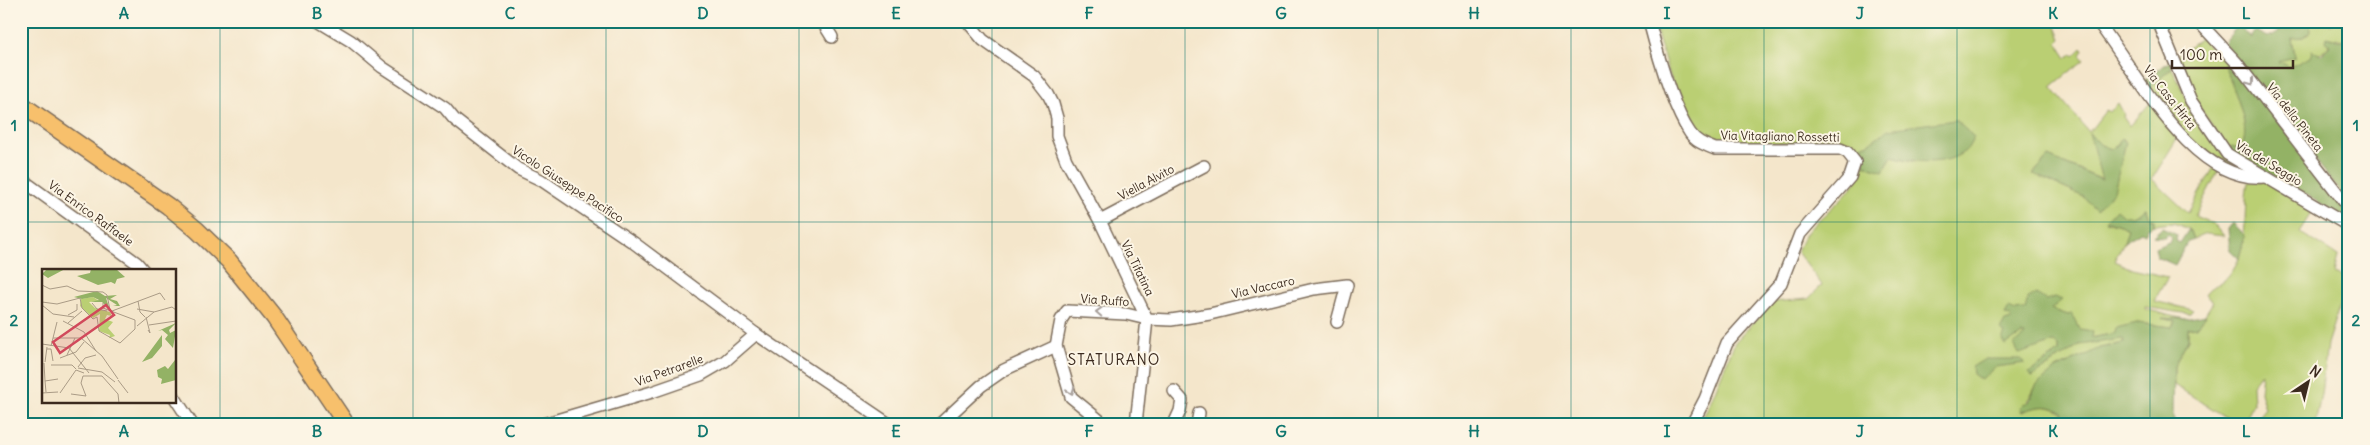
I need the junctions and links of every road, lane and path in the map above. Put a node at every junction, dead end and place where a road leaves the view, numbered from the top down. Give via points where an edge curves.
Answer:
1 (318, 21) edge
2 (822, 21) edge
3 (967, 21) edge
4 (1649, 21) edge
5 (2097, 21) edge
6 (2158, 21) edge
7 (2198, 21) edge
8 (832, 36) dead end
9 (21, 104) edge
10 (1204, 166) dead end
11 (2266, 177) junction
12 (21, 180) edge
13 (2349, 208) edge
14 (1100, 222) junction
15 (2349, 226) edge
16 (142, 269) edge
17 (1147, 319) junction
18 (1337, 322) dead end
19 (756, 334) junction
20 (1056, 346) junction
21 (1174, 391) dead end
22 (176, 400) edge
23 (1175, 423) edge
24 (192, 424) edge
25 (346, 424) edge
26 (543, 424) edge
27 (889, 424) edge
28 (940, 424) edge
29 (1104, 424) edge
30 (1136, 424) edge
31 (1692, 424) edge

1 - 19 street, Vicolo Giuseppe Pacifico via 444,108 518,169 541,180 634,243
2 - 8 street
3 - 14 street, Via Tifatina via 983,40 1028,70 1040,83 1053,104 1057,136 1066,160
4 - 31 street, Via Vitagliano Rossetti via 1680,116 1690,134 1701,144 1715,149 1840,149 1855,162 1850,177 1800,234 1781,283 1727,343
5 - 11 street, Via Casa Hirta via 2155,104 2182,136 2222,167 2252,178
6 - 11 street, Via del Seggio via 2191,101 2218,144 2240,164
7 -> 13 street, Via della Pineta via 2220,44
9 - 25 highway via 168,206 230,262 274,317
10 - 14 street, Viella Alvito
11 - 15 street, Via del Seggio
12 - 16 street, Via Enrico Raffaele
14 - 17 street, Via Tifatina
17 - 18 street, Via Vaccaro via 1171,320 1210,314 1314,289 1347,285
17 -> 20 street, Via Ruffo via 1126,314 1067,311 1061,320
17 - 30 street
19 - 26 street, Via Petrarelle via 725,362 701,375
19 - 27 street
20 - 28 street via 1004,370 981,386
20 -> 29 street via 1071,397
21 - 23 street via 1182,400
22 - 24 street

